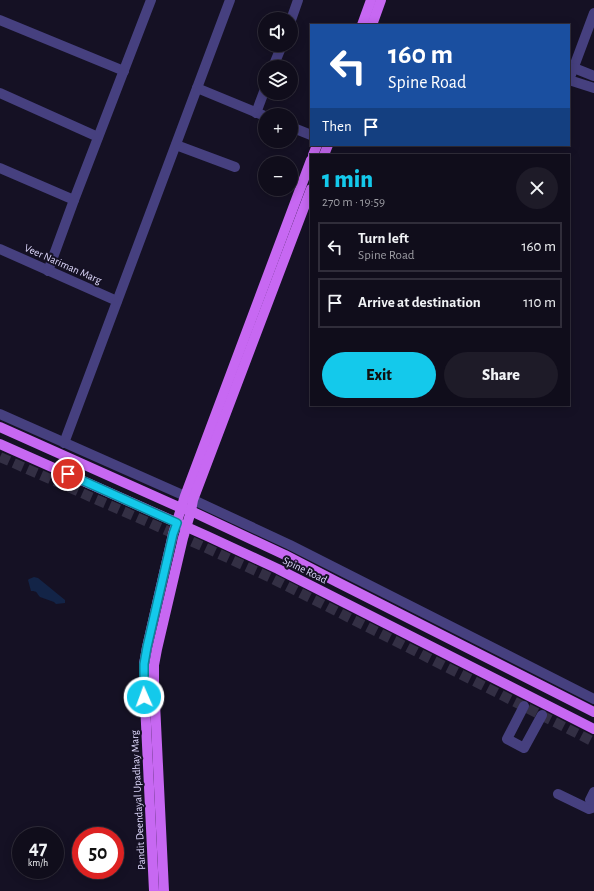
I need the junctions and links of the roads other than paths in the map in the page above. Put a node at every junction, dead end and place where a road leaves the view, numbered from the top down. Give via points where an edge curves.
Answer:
1 (151, 0) edge
2 (230, 0) edge
3 (298, 0) edge
4 (371, 0) edge
5 (382, 0) edge
6 (294, 12) edge
7 (594, 13) edge
8 (0, 20) edge
9 (362, 24) edge
10 (372, 24) edge
11 (574, 68) junction
12 (124, 71) junction
13 (594, 76) edge
14 (570, 78) edge
15 (570, 80) edge
16 (197, 88) junction
17 (594, 88) edge
18 (0, 93) edge
19 (258, 113) edge
20 (298, 130) edge
21 (310, 135) edge
22 (98, 137) junction
23 (176, 145) junction
24 (310, 163) edge
25 (235, 167) dead end
26 (0, 168) edge
27 (310, 192) edge
28 (74, 200) junction
29 (0, 249) edge
30 (48, 271) junction
31 (117, 301) junction
32 (0, 414) edge
33 (0, 427) edge
34 (64, 443) junction
35 (0, 444) edge
36 (189, 498) junction
37 (181, 508) junction
38 (191, 511) junction
39 (181, 525) junction
40 (594, 699) edge
41 (524, 706) dead end
42 (594, 712) edge
43 (542, 715) dead end
44 (594, 729) edge
45 (558, 794) dead end
46 (593, 799) edge
47 (154, 891) edge
48 (164, 891) edge

1 - 12 street
2 - 16 street
3 - 6 street
4 - 9 main road
5 - 10 main road
7 - 11 street
8 - 12 street
11 - 13 street
11 - 14 street
12 - 22 street
15 - 17 street
16 - 19 street
16 - 23 street
18 - 22 street
20 - 21 street
22 - 28 street
23 - 25 street
23 - 31 street
24 - 36 main road
26 - 28 street
27 - 36 main road
28 - 30 street
29 - 30 street, Veer Nariman Marg
30 - 31 street, Veer Nariman Marg
31 - 34 street
32 - 34 street, Spine Road
33 - 37 main road, Spine Road
34 - 36 street, Spine Road
35 - 39 main road, Spine Road
36 - 37 main road, Pandit Deendayal Upadhay Marg
36 - 38 main road, Pandit Deendayal Upadhay Marg
36 - 40 street, Spine Road via 309,555
37 - 38 main road, Spine Road
37 - 39 main road, Pandit Deendayal Upadhay Marg
38 - 39 main road, Pandit Deendayal Upadhay Marg
38 - 42 main road, Spine Road via 331,578
39 - 44 main road, Spine Road via 278,569
39 - 47 main road, Pandit Deendayal Upadhay Marg via 173,534 144,664
39 - 48 main road, Pandit Deendayal Upadhay Marg via 154,665
41 - 43 street via 507,739 524,748
45 - 46 street via 589,810 592,808

